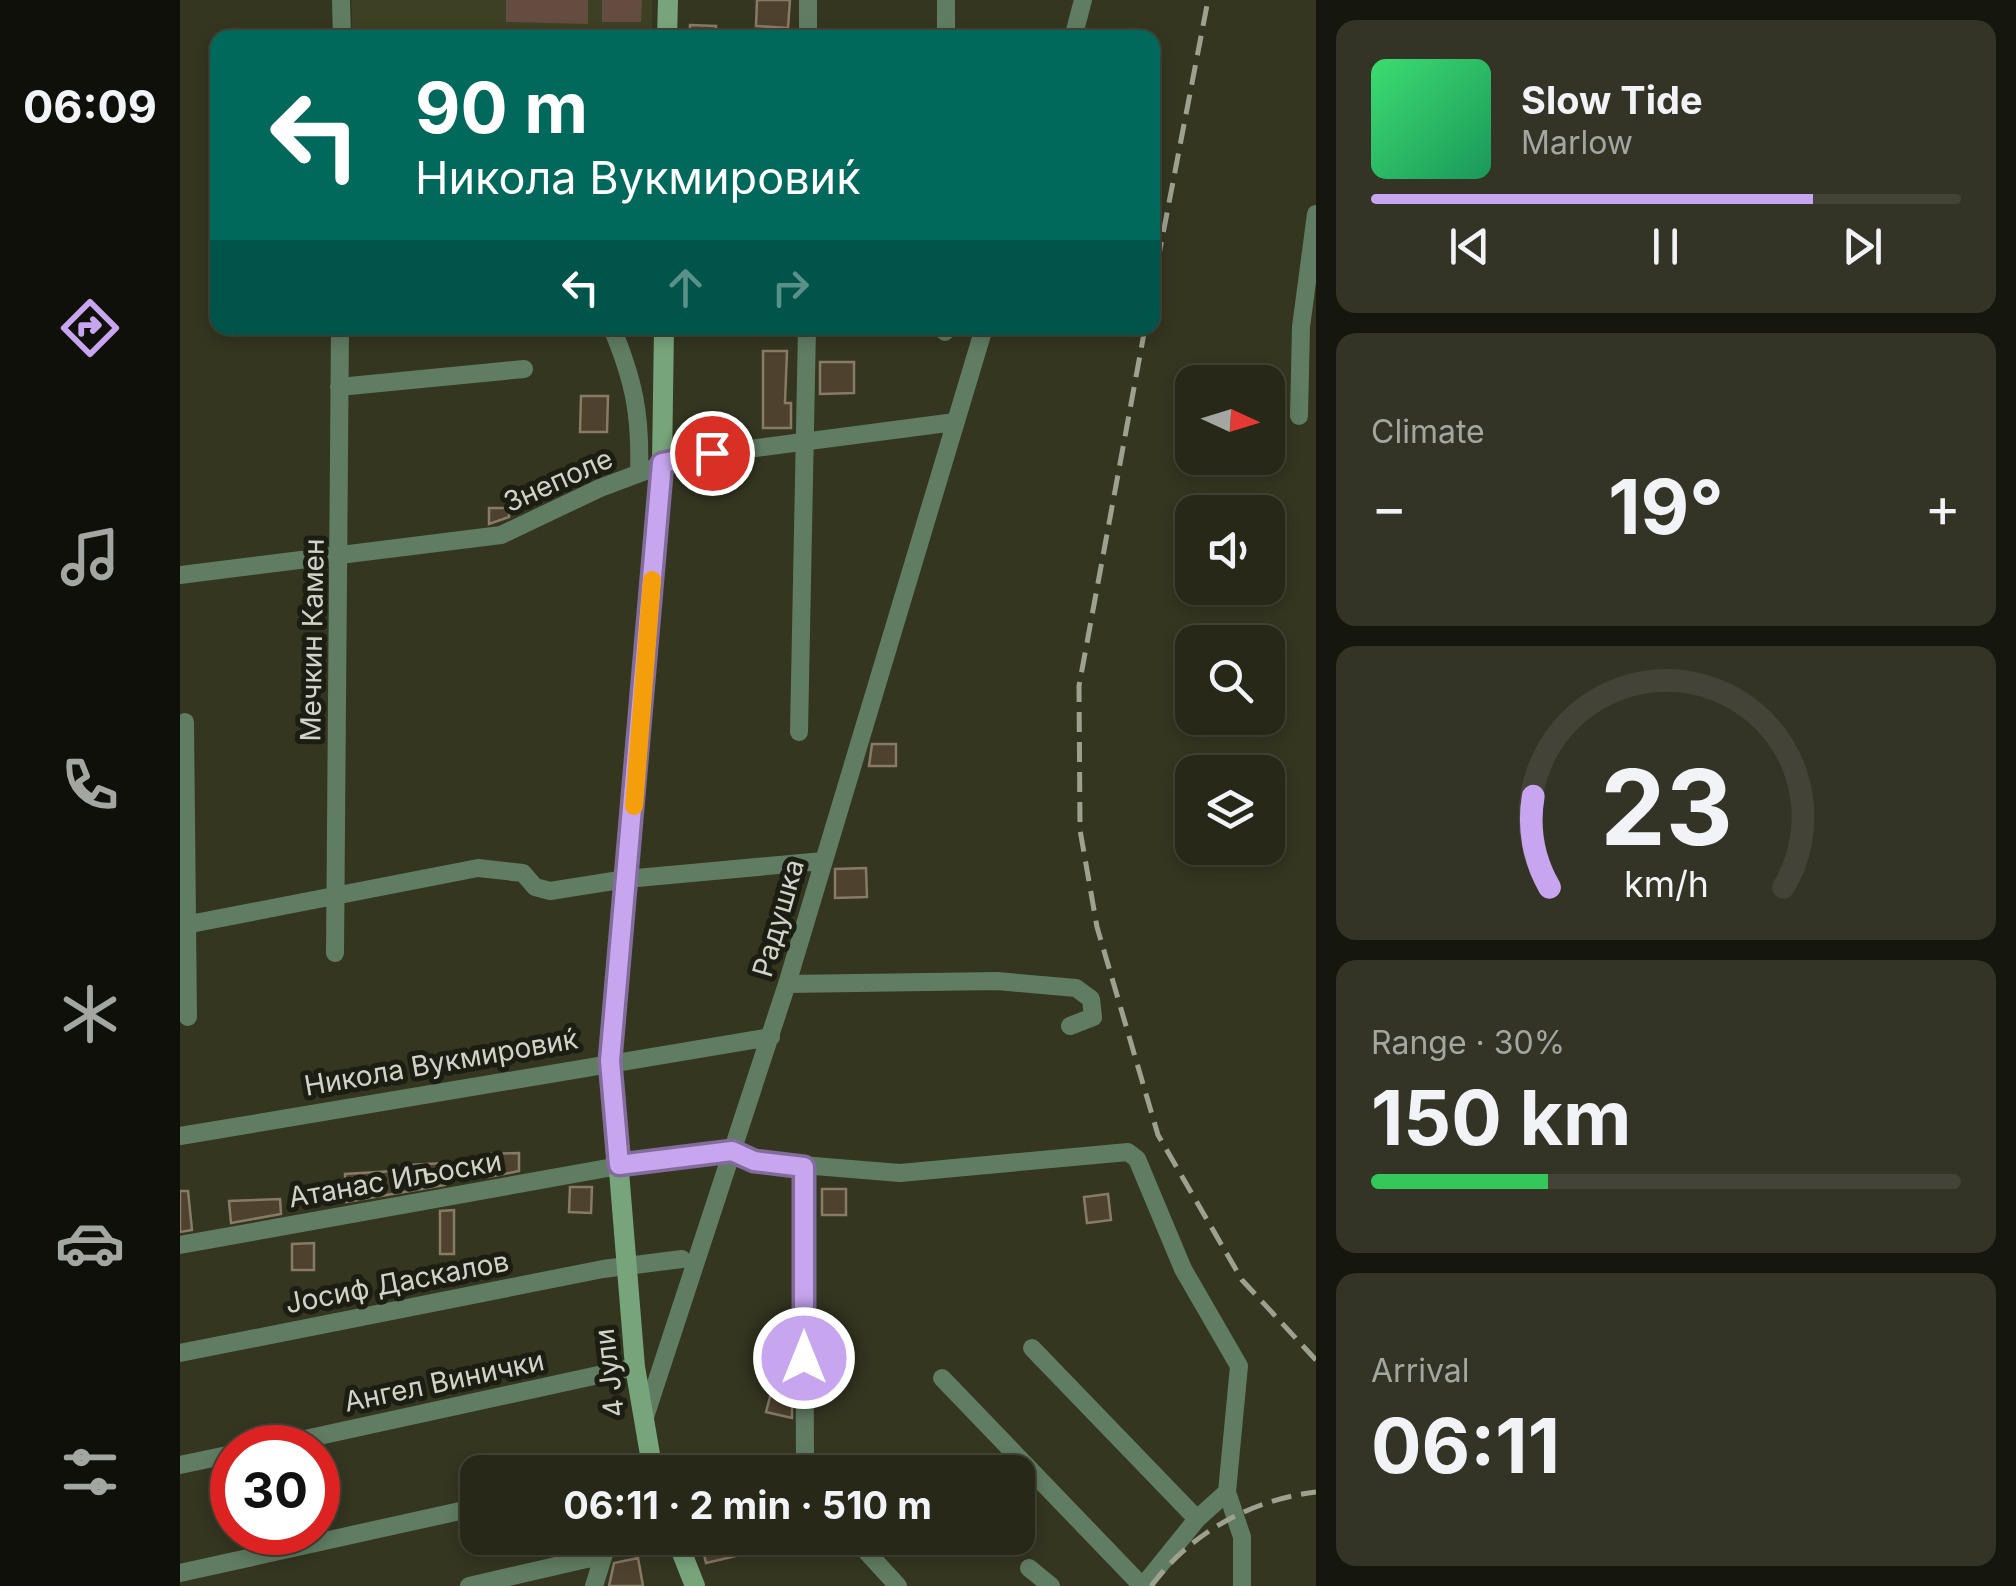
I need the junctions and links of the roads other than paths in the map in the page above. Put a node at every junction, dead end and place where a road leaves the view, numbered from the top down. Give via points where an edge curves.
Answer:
1 (341, 0) edge
2 (668, 0) edge
3 (808, 0) edge
4 (946, 0) edge
5 (1084, 0) edge
6 (342, 30) edge
7 (668, 30) edge
8 (808, 30) edge
9 (946, 30) edge
10 (1075, 30) edge
11 (1316, 214) edge
12 (340, 335) edge
13 (615, 335) edge
14 (664, 335) edge
15 (807, 335) edge
16 (982, 335) edge
17 (524, 369) dead end
18 (339, 387) junction
19 (1299, 416) dead end
20 (955, 422) junction
21 (807, 439) junction
22 (662, 463) junction
23 (639, 473) junction
24 (341, 553) junction
25 (180, 575) edge
26 (185, 722) dead end
27 (799, 732) dead end
28 (824, 861) junction
29 (626, 880) junction
30 (336, 895) junction
31 (184, 925) edge
32 (334, 953) dead end
33 (788, 984) junction
34 (188, 1017) dead end
35 (1070, 1026) dead end
36 (770, 1037) junction
37 (610, 1061) junction
38 (180, 1136) edge
39 (732, 1151) junction
40 (619, 1165) junction
41 (804, 1167) junction
42 (180, 1245) edge
43 (682, 1259) dead end
44 (625, 1267) junction
45 (1032, 1348) dead end
46 (180, 1353) edge
47 (635, 1367) junction
48 (942, 1378) dead end
49 (643, 1425) junction
50 (340, 1431) edge
51 (645, 1455) edge
52 (805, 1455) edge
53 (210, 1459) edge
54 (180, 1465) edge
55 (1226, 1492) junction
56 (460, 1512) edge
57 (1196, 1519) junction
58 (575, 1555) edge
59 (603, 1555) edge
60 (682, 1555) edge
61 (870, 1555) edge
62 (1029, 1568) dead end
63 (180, 1573) edge
64 (469, 1586) edge
65 (594, 1586) edge
66 (694, 1586) edge
67 (898, 1586) edge
68 (1052, 1586) edge
69 (1142, 1586) edge
70 (1242, 1586) edge

1 - 6 street
2 - 7 street
3 - 8 street
4 - 9 street
5 - 10 street
11 - 19 street via 1301,327
12 - 18 street, Мечкин Камен
13 - 23 street via 634,379
14 - 22 street
15 - 21 street
16 - 20 street, Радушка
17 - 18 street
18 - 24 street, Мечкин Камен
20 - 21 street, Знеполе
20 - 28 street, Радушка
21 - 22 street, Знеполе
21 - 27 street
22 - 23 street, Знеполе
22 - 29 street
23 - 24 street, Знеполе via 501,535
24 - 25 street, Знеполе
24 - 30 street, Мечкин Камен
26 - 31 street
28 - 29 street
28 - 33 street, Радушка
29 - 30 street via 550,892 522,873 478,868
29 - 37 street
30 - 31 street
30 - 32 street, Мечкин Камен
31 - 34 street
33 - 35 street via 997,981 1076,988 1091,999 1093,1017
33 - 36 street, Радушка
36 - 37 street, Никола Вукмировиќ
36 - 39 street, Радушка
37 - 38 street, Никола Вукмировиќ
37 - 40 street
39 - 40 street
39 - 41 street
39 - 49 street, Радушка
40 - 42 street, Aтанас Иљоски
40 - 44 street, 4 Јули
41 - 52 street
41 - 55 street via 918,1172 1128,1152 1137,1159 1183,1269 1240,1366
43 - 44 street, Јосиф Даскалов
44 - 46 street, Јосиф Даскалов
44 - 47 street, 4 Јули
45 - 57 street
47 - 49 street, 4 Јули
47 - 50 street, Ангел Винички
48 - 69 street
49 - 51 street, 4 Јули
53 - 54 street
55 - 57 street
55 - 70 street via 1242,1536
56 - 63 street
57 - 69 street
58 - 64 street
59 - 65 street
60 - 66 street
61 - 67 street
62 - 68 street

